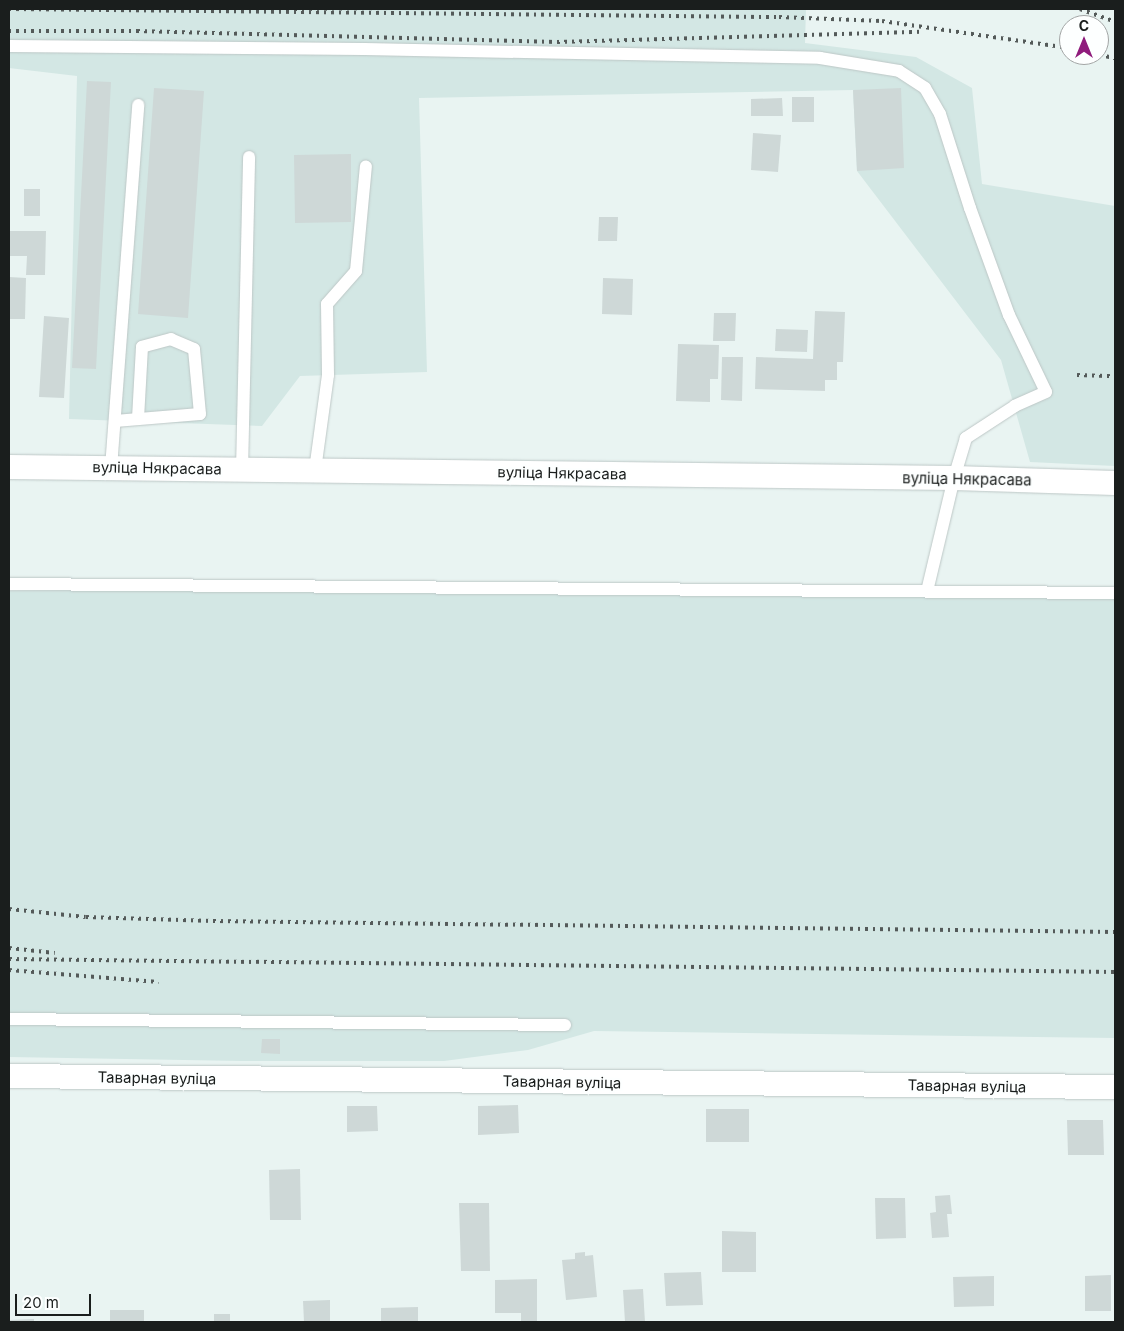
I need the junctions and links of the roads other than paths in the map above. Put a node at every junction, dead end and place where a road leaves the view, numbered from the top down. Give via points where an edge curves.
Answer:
1 (9, 46) edge
2 (138, 105) dead end
3 (249, 158) dead end
4 (366, 166) dead end
5 (138, 419) junction
6 (115, 421) junction
7 (9, 467) edge
8 (111, 468) junction
9 (242, 470) junction
10 (315, 470) junction
11 (954, 478) junction
12 (1115, 482) edge
13 (9, 584) edge
14 (928, 592) junction
15 (1115, 593) edge
16 (9, 1019) edge
17 (565, 1025) dead end
18 (9, 1076) edge
19 (1115, 1087) edge

1 - 11 lane via 820,58 899,72 925,88 940,114 1009,315 1046,392 1015,406 966,438
2 - 6 lane
3 - 9 lane
4 - 10 lane via 356,271 328,304 328,375
5 - 5 lane via 200,414 194,349 171,339 142,347
5 - 6 lane
6 - 8 lane
7 - 8 street, вуліца Някрасава
8 - 9 street, вуліца Някрасава
9 - 10 street, вуліца Някрасава
10 - 11 street, вуліца Някрасава
11 - 12 street, вуліца Някрасава
11 - 14 lane
13 - 14 lane
14 - 15 lane
16 - 17 lane
18 - 19 street, Таварная вуліца

